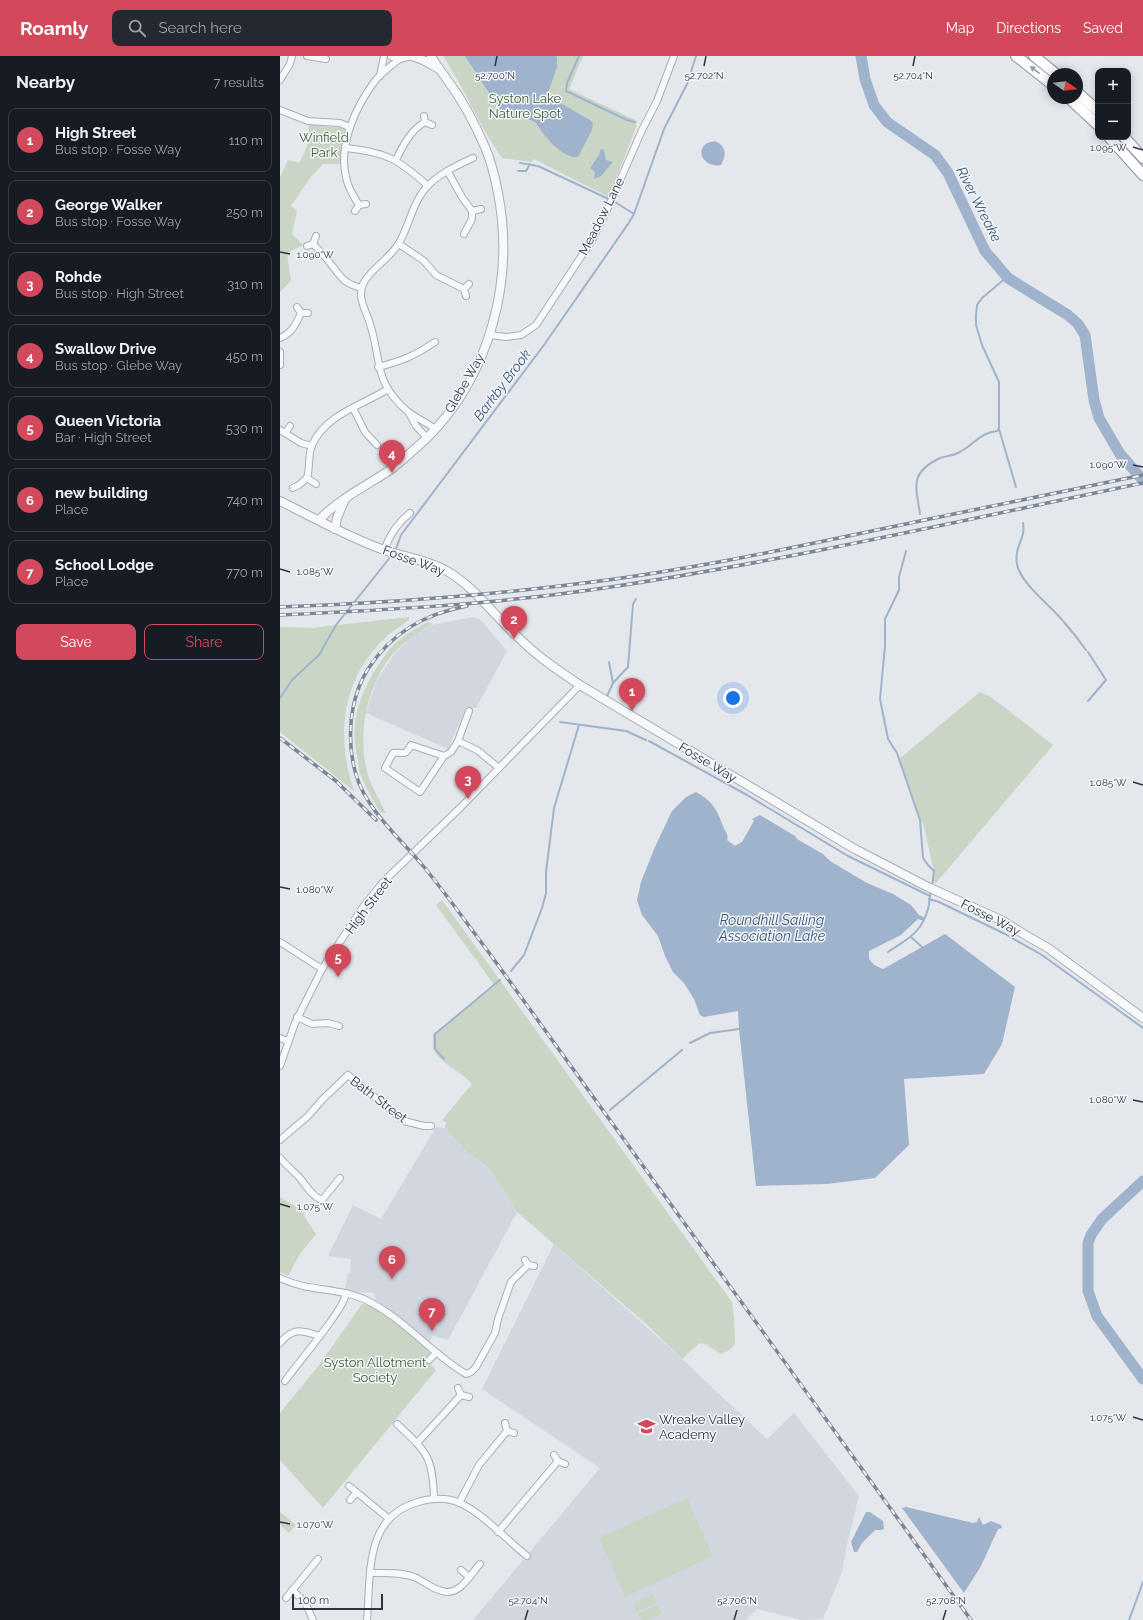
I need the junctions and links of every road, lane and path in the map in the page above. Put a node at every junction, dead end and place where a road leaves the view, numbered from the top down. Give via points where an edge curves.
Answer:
1 (292, 56) edge
2 (308, 56) edge
3 (384, 56) edge
4 (392, 56) edge
5 (412, 56) edge
6 (431, 56) edge
7 (674, 56) edge
8 (1016, 56) edge
9 (1034, 56) edge
10 (317, 57) edge
11 (404, 57) edge
12 (326, 59) dead end
13 (1049, 68) edge
14 (439, 70) junction
15 (380, 76) junction
16 (280, 80) edge
17 (1047, 80) edge
18 (1083, 97) edge
19 (1075, 104) edge
20 (1095, 108) edge
21 (280, 110) edge
22 (1095, 122) edge
23 (432, 125) dead end
24 (350, 126) junction
25 (1113, 140) edge
26 (1127, 140) edge
27 (346, 148) junction
28 (473, 158) dead end
29 (1143, 158) edge
30 (396, 160) junction
31 (448, 172) junction
32 (1143, 175) edge
33 (427, 185) junction
34 (366, 204) dead end
35 (359, 205) junction
36 (481, 209) dead end
37 (355, 211) dead end
38 (472, 211) junction
39 (464, 234) dead end
40 (316, 236) dead end
41 (399, 244) junction
42 (470, 284) dead end
43 (361, 288) junction
44 (464, 289) junction
45 (466, 296) dead end
46 (297, 307) dead end
47 (490, 335) junction
48 (280, 338) edge
49 (435, 342) dead end
50 (280, 352) edge
51 (280, 365) edge
52 (378, 367) junction
53 (388, 389) junction
54 (353, 408) junction
55 (408, 411) junction
56 (290, 426) dead end
57 (435, 429) junction
58 (282, 432) edge
59 (427, 438) junction
60 (370, 439) junction
61 (365, 444) dead end
62 (377, 445) dead end
63 (312, 446) junction
64 (307, 478) junction
65 (316, 484) dead end
66 (293, 488) dead end
67 (346, 499) junction
68 (280, 501) edge
69 (410, 513) dead end
70 (319, 520) junction
71 (335, 529) junction
72 (387, 551) junction
73 (580, 686) junction
74 (469, 712) dead end
75 (458, 742) junction
76 (444, 756) junction
77 (499, 768) junction
78 (280, 942) edge
79 (322, 969) junction
80 (297, 1017) junction
81 (1143, 1018) edge
82 (339, 1026) dead end
83 (280, 1038) edge
84 (288, 1041) junction
85 (280, 1066) edge
86 (431, 1126) dead end
87 (280, 1140) edge
88 (280, 1158) edge
89 (340, 1178) dead end
90 (529, 1264) dead end
91 (280, 1278) edge
92 (346, 1293) junction
93 (320, 1336) junction
94 (280, 1343) edge
95 (436, 1352) junction
96 (430, 1360) dead end
97 (285, 1382) dead end
98 (458, 1388) dead end
99 (461, 1395) junction
100 (469, 1397) dead end
101 (397, 1424) dead end
102 (505, 1424) dead end
103 (507, 1431) junction
104 (514, 1433) dead end
105 (417, 1443) junction
106 (554, 1455) dead end
107 (558, 1461) junction
108 (566, 1464) dead end
109 (349, 1486) dead end
110 (356, 1492) junction
111 (434, 1499) junction
112 (350, 1500) dead end
113 (459, 1503) junction
114 (388, 1518) junction
115 (498, 1532) junction
116 (527, 1556) dead end
117 (318, 1559) dead end
118 (480, 1564) dead end
119 (460, 1570) dead end
120 (371, 1573) junction
121 (469, 1577) junction
122 (292, 1590) junction
123 (286, 1598) dead end
124 (313, 1620) edge
125 (368, 1620) edge

1 - 16 street
2 - 10 street
3 - 15 street
4 - 11 street
5 - 14 street, Glebe Way
6 - 14 street, Glebe Way
7 - 47 street, Meadow Lane via 611,203 592,240 536,325 521,335
17 -> 8 highway
9 - 13 highway
10 - 12 street
11 - 15 street
14 - 47 street, Glebe Way via 469,114 494,173 503,229 503,263 500,293
15 - 24 street via 366,94
18 - 20 highway
19 - 22 highway
21 - 24 street via 308,121
23 - 30 street via 424,119 404,143
24 - 27 street
25 - 32 highway
26 - 29 highway
27 - 30 street via 366,150
27 - 35 street via 346,178 351,193
28 - 31 street
30 - 33 street
31 - 33 street
31 - 38 street
33 - 41 street via 419,196
34 - 35 street
35 - 37 street
36 - 38 street
38 - 39 street via 472,220
40 - 43 street via 310,245 331,263 344,281
41 - 43 street via 364,281
41 - 44 street via 424,261 436,275
42 - 44 street
43 - 52 street via 360,294 372,331
44 - 45 street
46 - 48 street via 304,313 291,331
47 - 57 street, Glebe Way via 474,372
49 - 52 street via 404,360
50 - 51 street
52 - 53 street
53 - 54 street
53 - 55 street
54 - 60 street
54 - 63 street via 326,425
55 - 57 street
55 - 59 street via 416,426
56 - 58 street
57 - 59 street, Glebe Way
58 - 63 street
59 - 67 street, Glebe Way via 390,469
60 - 61 street
60 - 62 street
63 - 64 street
64 - 65 street
64 - 66 street
67 - 70 street, Glebe Way via 331,508
67 - 71 street via 339,510
68 - 70 street, Fosse Way
69 - 72 street via 392,530
70 - 71 street, Fosse Way
71 - 72 street, Fosse Way
72 - 73 street, Fosse Way via 437,566 461,580 519,639
73 - 77 street, High Street
73 - 81 street, Fosse Way via 853,848 936,891 1003,921 1037,942
74 - 75 street
75 - 76 street via 451,752
75 - 77 street via 477,750
76 - 76 street via 411,745 404,754 393,753 385,768 420,792
77 - 79 street, High Street via 384,881 363,907
78 - 79 street
79 - 80 street, High Street
80 - 82 street via 312,1024 328,1023
80 - 84 street, High Street
83 - 84 street
84 - 85 street, High Street
86 - 87 street, Bath Street via 404,1121 348,1075
88 - 89 street via 322,1200
90 - 95 street via 511,1282 495,1333 471,1372 466,1374
91 - 92 street via 299,1285
92 - 93 street via 344,1301
92 - 95 street via 374,1304
93 - 94 street via 300,1331 289,1333
93 - 97 street
95 - 96 street
98 - 99 street
99 - 100 street
99 - 105 street
101 - 105 street
102 - 103 street
103 - 104 street
103 - 113 street via 479,1465
105 - 111 street via 432,1468
106 - 107 street
107 - 108 street
107 - 115 street
109 - 110 street
110 - 112 street
110 - 114 street
111 - 113 street
111 - 114 street via 404,1506
113 - 115 street via 476,1513
114 - 120 street via 379,1532 373,1550
115 - 116 street
117 - 122 street
118 - 121 street
119 - 121 street
120 - 121 street via 405,1574 448,1592 460,1588
120 - 125 street
122 - 123 street
122 - 124 street via 305,1602

